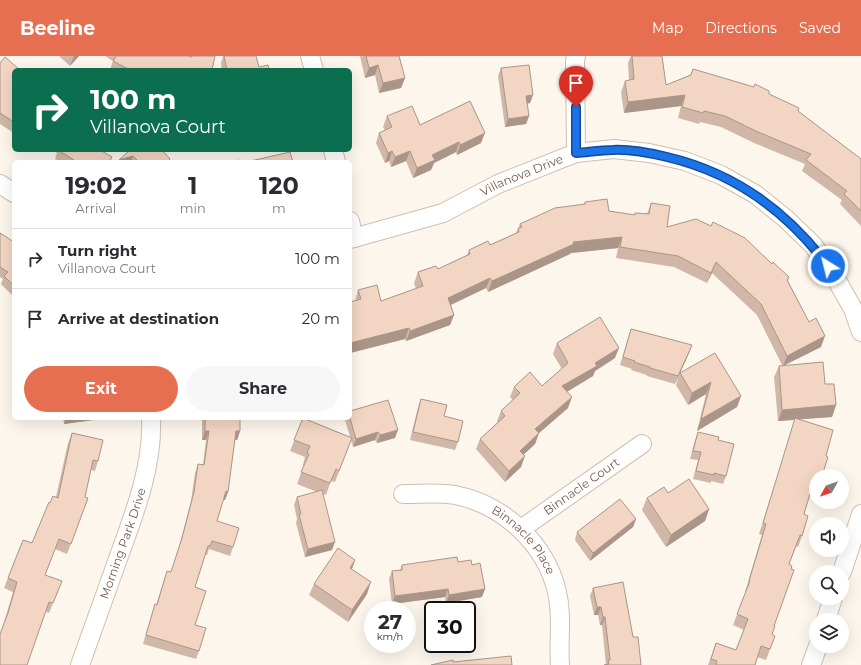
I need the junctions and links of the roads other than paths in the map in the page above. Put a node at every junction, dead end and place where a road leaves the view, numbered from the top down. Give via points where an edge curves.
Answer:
1 (310, 56) edge
2 (576, 56) edge
3 (313, 68) edge
4 (576, 153) junction
5 (0, 184) edge
6 (12, 192) edge
7 (352, 233) edge
8 (861, 332) edge
9 (151, 420) edge
10 (642, 444) dead end
11 (403, 494) dead end
12 (861, 514) edge
13 (521, 530) junction
14 (844, 565) edge
15 (815, 653) edge
16 (80, 665) edge
17 (560, 665) edge
18 (811, 665) edge

1 - 3 street
2 - 4 street
4 - 7 street, Villanova Drive via 498,184 443,213
4 - 8 street, Villanova Drive via 614,149 685,161 721,175 755,194 786,218 813,245 835,276 853,309
5 - 6 street
9 - 16 street, Morning Park Drive via 150,450 145,479
10 - 13 street, Binnacle Court
11 - 13 street, Binnacle Place via 439,493 479,502
12 - 14 street
13 - 17 street, Binnacle Place via 536,546 549,569 557,592 561,622
15 - 18 street

